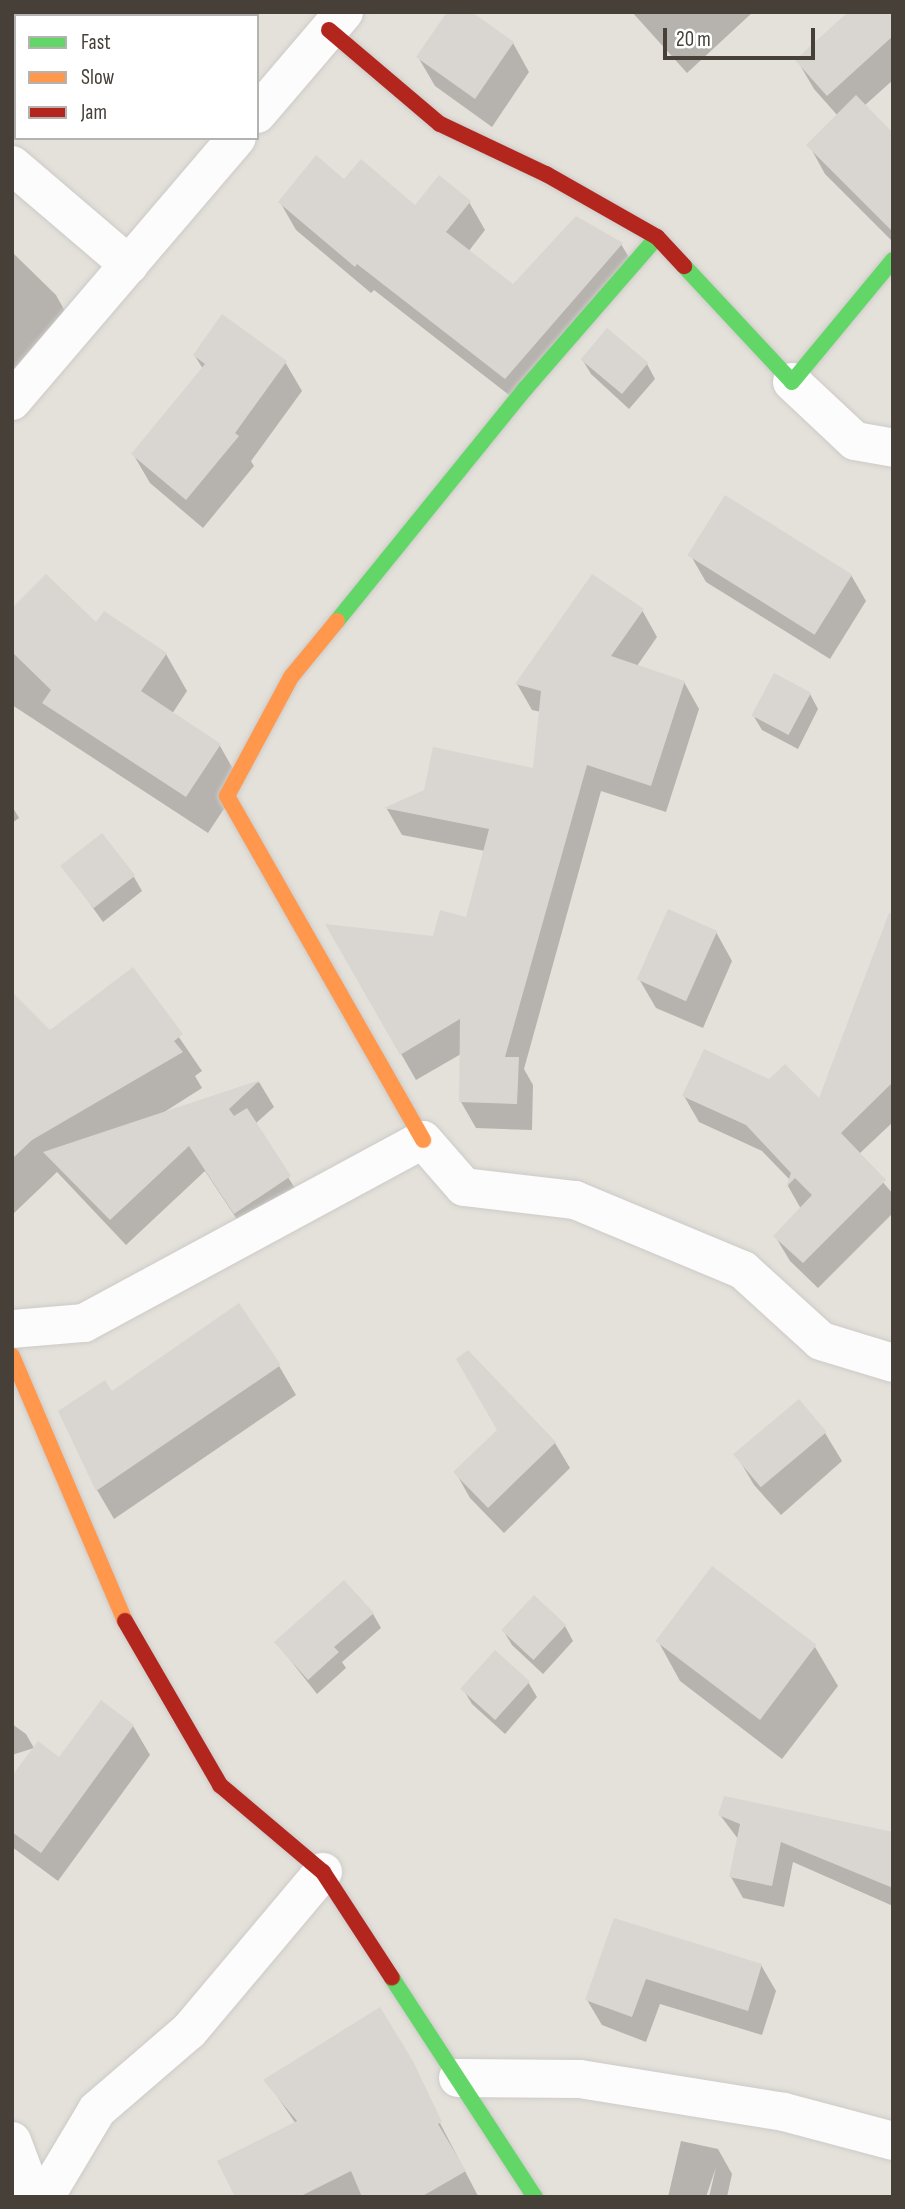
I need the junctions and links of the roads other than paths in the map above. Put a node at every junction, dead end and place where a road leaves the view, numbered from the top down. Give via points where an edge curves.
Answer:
1 (336, 21) edge
2 (259, 112) edge
3 (235, 140) edge
4 (12, 165) edge
5 (657, 237) junction
6 (893, 260) edge
7 (129, 265) junction
8 (792, 382) junction
9 (12, 401) edge
10 (893, 448) edge
11 (423, 1140) junction
12 (12, 1329) edge
13 (12, 1356) edge
14 (893, 1363) edge
15 (323, 1872) junction
16 (458, 2078) junction
17 (12, 2141) edge
18 (893, 2141) edge
19 (33, 2197) edge
20 (46, 2197) edge
21 (535, 2197) edge

1 - 2 street
1 - 5 street via 440,124 546,174
3 - 7 street
4 - 7 street
5 - 8 street
5 - 11 street via 525,389 291,677 227,796
6 - 8 street
7 - 9 street
8 - 10 street via 855,441
11 - 12 street via 84,1323
11 - 14 street via 464,1187 575,1200 743,1270 821,1341
13 - 15 street via 111,1596 220,1785
15 - 16 street
15 - 20 street via 190,2031 97,2110
16 - 18 street via 580,2079 784,2112
16 - 21 street
17 - 19 street

